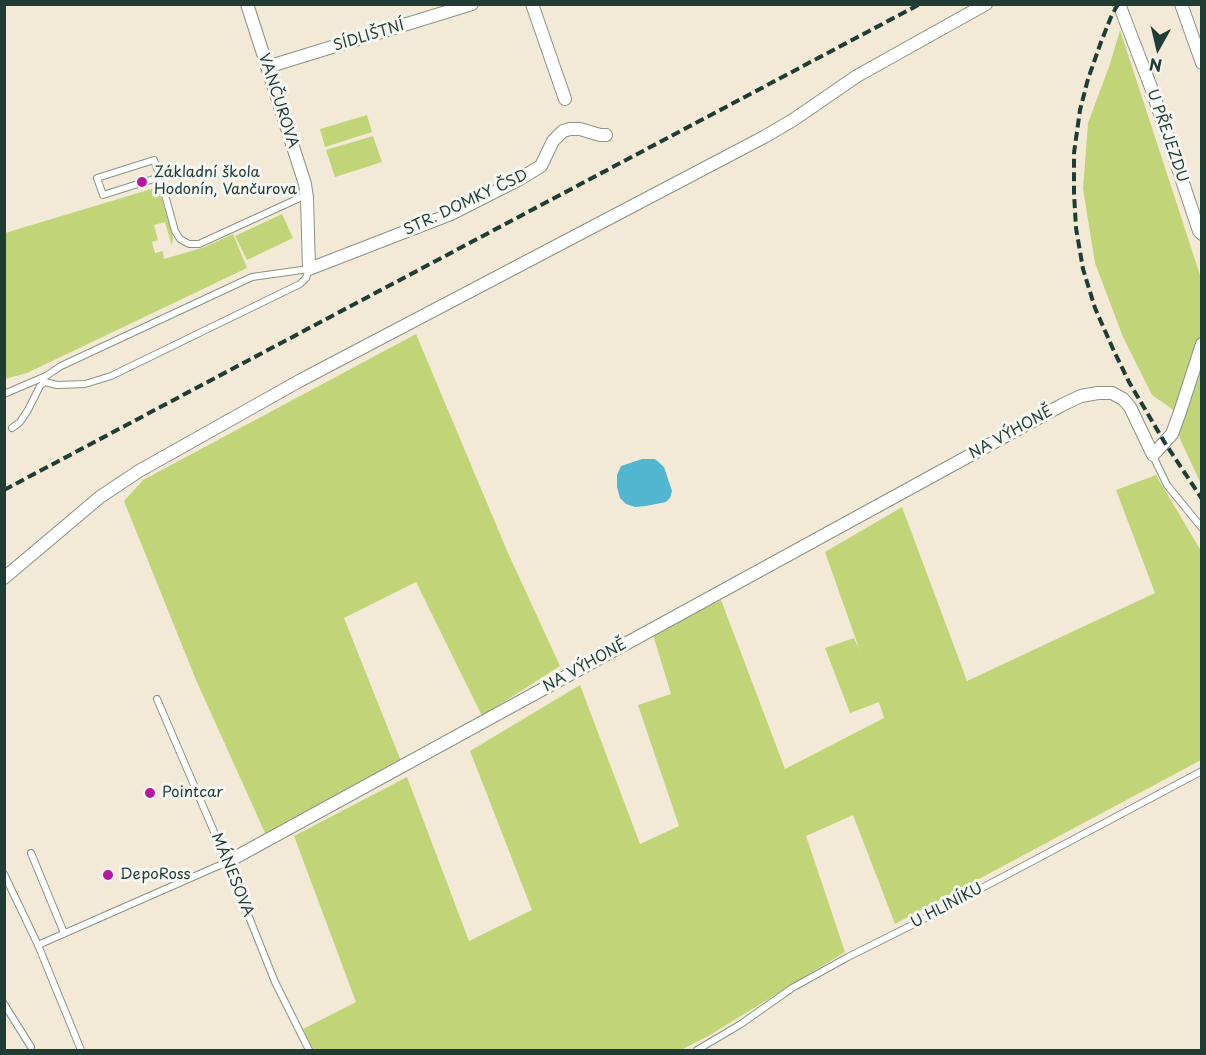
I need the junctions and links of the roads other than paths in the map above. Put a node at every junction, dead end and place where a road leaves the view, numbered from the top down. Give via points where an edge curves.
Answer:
1 (247, 4) edge
2 (472, 4) edge
3 (532, 4) edge
4 (986, 4) edge
5 (1119, 4) edge
6 (1180, 4) edge
7 (1202, 63) edge
8 (267, 67) junction
9 (565, 99) dead end
10 (606, 135) dead end
11 (160, 177) junction
12 (307, 195) junction
13 (1202, 234) edge
14 (309, 269) junction
15 (1202, 344) edge
16 (46, 379) junction
17 (4, 394) edge
18 (12, 428) dead end
19 (1153, 455) junction
20 (1202, 528) edge
21 (4, 578) edge
22 (157, 699) dead end
23 (1202, 771) edge
24 (31, 853) dead end
25 (227, 862) junction
26 (4, 874) edge
27 (64, 933) junction
28 (38, 945) junction
29 (4, 1004) edge
30 (31, 1047) dead end
31 (81, 1050) edge
32 (309, 1050) edge
33 (697, 1050) edge

1 - 8 street, VANČUROVA
2 - 8 street, SÍDLIŠTNÍ
3 - 9 street
4 - 21 street via 856,76 764,137 301,380 139,471 100,497
5 - 13 street, U PŘEJEZDU
6 - 7 street
8 - 12 street, VANČUROVA
10 - 14 street, STR. DOMKY ČSD via 580,129 563,131 553,141 542,166 518,180 451,214
11 - 11 lane via 103,195 97,178 154,160
11 - 12 lane via 175,231 180,240 189,244 200,244
12 - 14 street, VANČUROVA
14 - 16 lane via 252,277 61,366
14 - 16 lane via 300,284 111,376 85,384 57,385
15 - 19 street via 1172,435
16 - 17 lane
16 - 18 lane via 20,422
19 - 20 lane via 1167,485
19 - 25 street, NA VÝHONĚ via 1123,399 1112,393 1081,396
22 - 25 lane, MÁNESOVA
23 - 33 lane, U HLINÍKU via 820,972
24 - 27 lane
25 - 27 lane, NA VÝHONĚ
25 - 32 lane, MÁNESOVA via 275,982
26 - 28 lane
27 - 28 lane, NA VÝHONĚ
28 - 31 lane
29 - 30 lane

